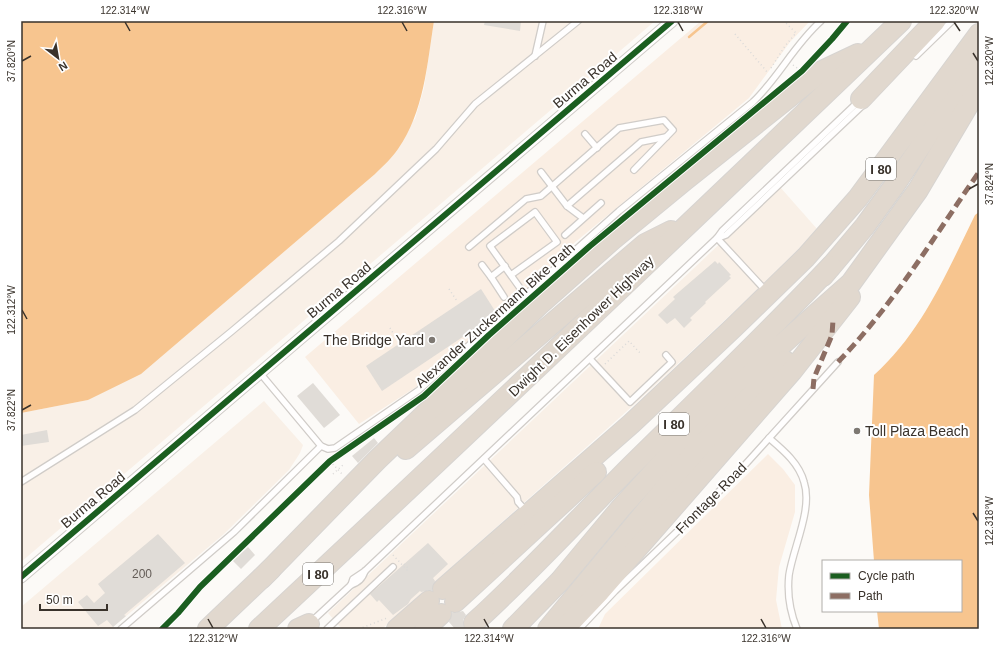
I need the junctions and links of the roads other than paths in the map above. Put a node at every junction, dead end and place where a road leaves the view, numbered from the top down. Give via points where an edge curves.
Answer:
1 (543, 21) edge
2 (578, 21) edge
3 (672, 21) edge
4 (821, 21) edge
5 (900, 21) edge
6 (935, 21) edge
7 (942, 21) edge
8 (952, 21) edge
9 (979, 34) edge
10 (874, 46) junction
11 (535, 56) junction
12 (979, 59) edge
13 (909, 61) dead end
14 (979, 88) edge
15 (868, 96) junction
16 (950, 101) junction
17 (979, 104) edge
18 (585, 134) dead end
19 (666, 137) junction
20 (597, 148) junction
21 (634, 170) dead end
22 (541, 172) dead end
23 (552, 187) junction
24 (601, 203) dead end
25 (567, 206) junction
26 (583, 218) junction
27 (689, 222) junction
28 (565, 235) dead end
29 (717, 238) junction
30 (469, 246) dead end
31 (482, 265) dead end
32 (504, 266) junction
33 (831, 266) junction
34 (511, 275) junction
35 (491, 277) junction
36 (851, 284) junction
37 (769, 294) junction
38 (525, 295) junction
39 (504, 297) dead end
40 (666, 355) dead end
41 (590, 359) junction
42 (763, 361) junction
43 (838, 362) dead end
44 (260, 373) junction
45 (769, 438) junction
46 (321, 446) junction
47 (484, 459) junction
48 (21, 482) edge
49 (528, 513) junction
50 (393, 567) dead end
51 (21, 577) edge
52 (262, 578) junction
53 (442, 601) junction
54 (395, 622) edge
55 (474, 623) dead end
56 (312, 628) edge
57 (121, 629) edge
58 (208, 629) edge
59 (259, 629) edge
60 (425, 629) edge
61 (513, 629) edge
62 (548, 629) edge
63 (564, 629) edge
64 (579, 629) edge
65 (797, 629) edge

1 - 11 lane
2 - 11 lane
3 - 44 street, Burma Road
4 - 38 lane via 802,39 753,102 619,211
5 - 10 highway, Dwight D. Eisenhower Highway / I 80
6 - 15 highway
7 - 15 lane
8 - 13 lane
9 - 37 highway, I 80 via 858,198
10 - 27 highway, Dwight D. Eisenhower Highway / I 80
10 - 52 highway via 822,71 612,240 539,305 376,460
11 - 48 lane via 475,104 436,149 339,241 232,331 135,410
12 - 16 highway, I 80
14 - 36 highway, I 80 via 918,190
15 - 29 lane
15 - 29 lane via 726,235
16 - 33 highway, I 80 via 885,198
16 - 53 highway, I 80 via 903,152 840,233 795,281 569,498
17 - 63 highway via 922,195 829,325 767,400
18 - 20 lane
19 - 20 lane via 673,130 664,120 619,128
19 - 21 lane
19 - 25 lane via 641,142
20 - 23 lane
22 - 23 lane
23 - 25 lane
23 - 30 lane via 541,196 526,199
24 - 26 lane
25 - 26 lane
26 - 28 lane
27 - 52 highway via 645,244 325,519
27 - 59 highway, Dwight D. Eisenhower Highway / I 80 via 510,395
29 - 37 lane
29 - 41 lane
31 - 35 lane
32 - 34 lane
32 - 34 lane via 490,246 535,212 557,242
32 - 35 lane
33 - 42 highway, I 80 via 778,344
33 - 55 highway, I 80 via 532,569
34 - 38 lane
35 - 39 lane
36 - 42 highway, I 80
36 - 62 highway via 796,349 696,451
37 - 49 highway, I 80 via 626,428
38 - 46 lane via 419,390 335,448 328,450
40 - 41 lane via 672,362 630,402
41 - 47 lane
42 - 61 highway, I 80 via 657,467 560,581
43 - 45 lane, Frontage Road
44 - 46 lane
44 - 51 street, Burma Road
45 - 64 lane, Frontage Road via 725,486
45 - 65 lane via 794,463 806,488 804,513 788,587 790,607
46 - 57 lane via 234,532
47 - 49 lane
47 - 56 lane via 365,571 353,579 351,585
49 - 53 highway, I 80
50 - 56 lane
52 - 58 highway
53 - 54 highway, I 80
53 - 60 highway, I 80

